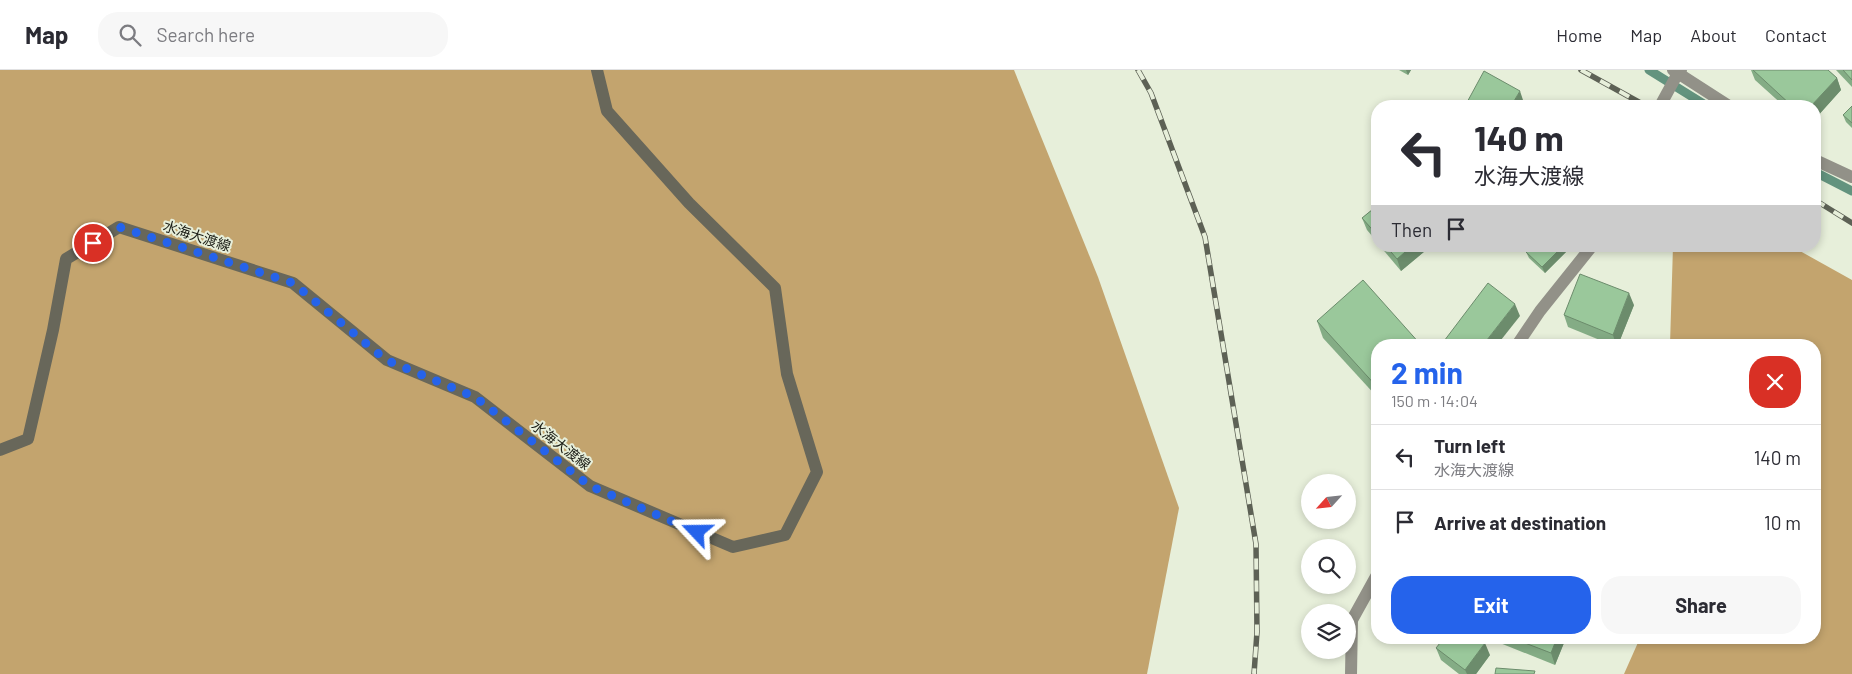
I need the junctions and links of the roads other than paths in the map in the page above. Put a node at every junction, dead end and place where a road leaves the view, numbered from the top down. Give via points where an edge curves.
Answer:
1 (597, 70) edge
2 (1677, 71) edge
3 (1663, 100) edge
4 (1721, 100) edge
5 (1821, 163) edge
6 (1852, 176) edge
7 (1587, 252) edge
8 (1520, 339) edge
9 (0, 450) edge
10 (1371, 586) edge
11 (1350, 674) edge

1 - 9 main road, 水海大渡線 via 607,111 689,203 775,288 787,374 816,472 785,535 733,547 590,486 475,397 386,360 293,283 119,227 66,259 28,439
2 - 3 street
2 - 4 street
5 - 6 street
7 - 8 street
10 - 11 street via 1352,620

